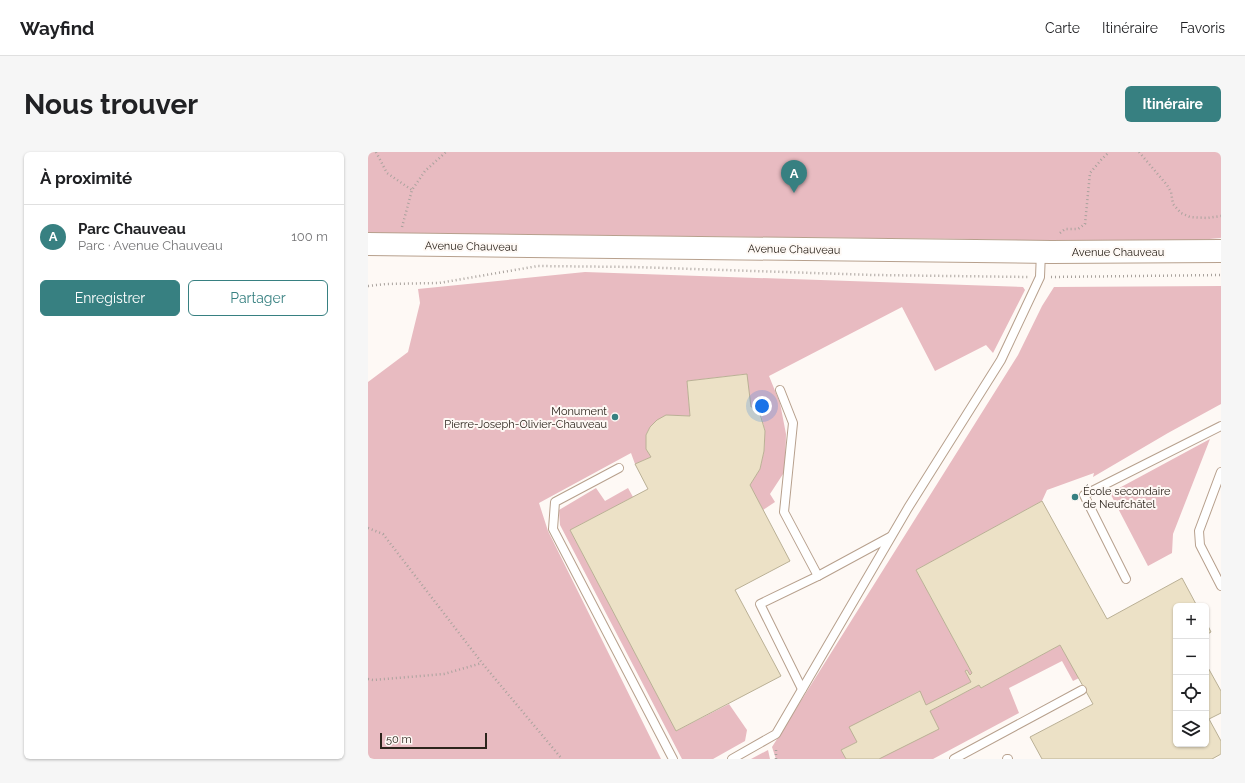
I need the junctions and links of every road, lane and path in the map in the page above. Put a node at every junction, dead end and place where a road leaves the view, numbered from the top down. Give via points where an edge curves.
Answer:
1 (376, 152) edge
2 (446, 152) edge
3 (1109, 152) edge
4 (1140, 152) edge
5 (412, 190) junction
6 (1221, 216) edge
7 (368, 244) edge
8 (397, 245) junction
9 (1221, 251) edge
10 (1046, 252) junction
11 (1221, 275) edge
12 (1040, 277) junction
13 (368, 286) edge
14 (780, 390) dead end
15 (1221, 426) edge
16 (619, 468) dead end
17 (1221, 472) edge
18 (368, 528) edge
19 (891, 537) junction
20 (818, 576) junction
21 (1126, 579) dead end
22 (1221, 586) edge
23 (482, 663) junction
24 (368, 679) edge
25 (802, 688) junction
26 (1082, 690) dead end
27 (562, 759) edge
28 (673, 759) edge
29 (732, 759) edge
30 (954, 759) edge

1 - 5 path via 387,173
2 - 5 path via 425,171
3 - 10 path via 1090,173 1085,224 1078,229 1065,229
4 - 6 path via 1171,192 1173,204 1181,213 1190,217
5 - 8 path
7 - 8 main road, Avenue Chauveau
8 - 10 main road, Avenue Chauveau
9 - 10 main road, Avenue Chauveau
10 - 12 lane
11 - 12 path
12 - 13 path via 538,266 439,283
12 - 19 lane via 1001,360
14 - 20 lane via 793,423 784,512
15 - 21 lane via 1084,495
16 - 28 lane via 555,502 553,529
17 - 22 lane via 1199,531 1200,545
18 - 23 path via 383,534
19 - 20 lane
19 - 25 lane
20 - 25 lane via 760,604
23 - 24 path via 444,674
23 - 27 path
25 - 29 lane via 776,734
26 - 30 lane

